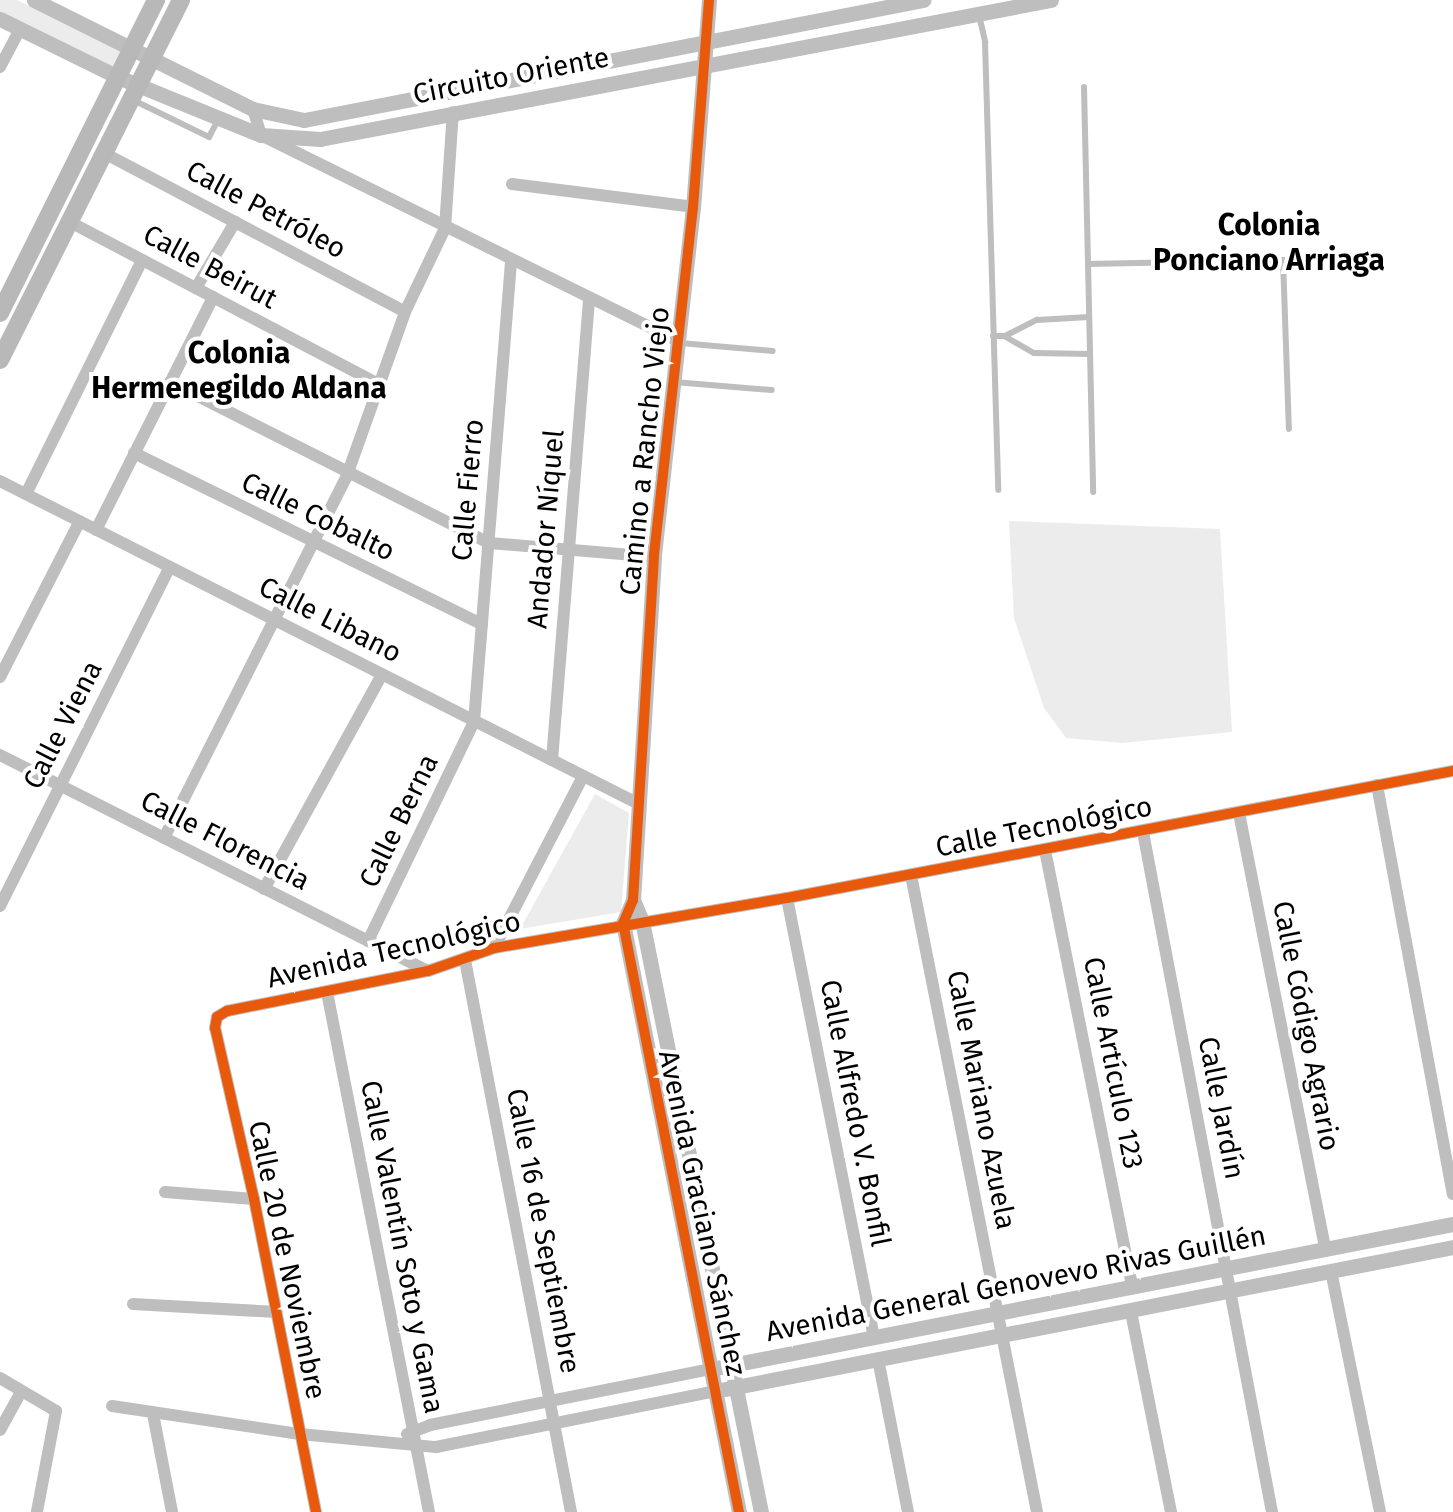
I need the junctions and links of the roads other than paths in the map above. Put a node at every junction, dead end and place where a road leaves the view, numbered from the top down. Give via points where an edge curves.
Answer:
1 (34, 0) edge
2 (156, 0) edge
3 (181, 0) edge
4 (709, 0) edge
5 (923, 0) edge
6 (1051, 0) edge
7 (978, 14) junction
8 (0, 19) edge
9 (20, 29) junction
10 (706, 41) junction
11 (132, 50) junction
12 (151, 59) junction
13 (704, 66) junction
14 (0, 68) edge
15 (118, 77) junction
16 (1084, 86) dead end
17 (134, 92) junction
18 (253, 109) junction
19 (360, 109) junction
20 (453, 112) junction
21 (364, 130) junction
22 (261, 136) junction
23 (104, 153) junction
24 (512, 184) dead end
25 (692, 207) junction
26 (70, 222) junction
27 (236, 222) junction
28 (446, 228) junction
29 (142, 260) junction
30 (512, 262) junction
31 (1088, 264) junction
32 (196, 288) junction
33 (212, 297) junction
34 (589, 302) junction
35 (405, 312) junction
36 (0, 313) edge
37 (1089, 317) junction
38 (993, 336) junction
39 (1005, 336) junction
40 (679, 342) junction
41 (773, 351) dead end
42 (1090, 354) junction
43 (0, 360) edge
44 (170, 382) junction
45 (673, 382) junction
46 (380, 386) junction
47 (772, 390) dead end
48 (1289, 428) dead end
49 (134, 453) junction
50 (349, 469) junction
51 (0, 481) edge
52 (998, 490) dead end
53 (1092, 492) dead end
54 (26, 494) junction
55 (80, 521) junction
56 (96, 530) junction
57 (312, 543) junction
58 (489, 543) junction
59 (569, 550) junction
60 (654, 557) junction
61 (170, 567) junction
62 (272, 619) junction
63 (482, 624) junction
64 (382, 674) junction
65 (0, 677) edge
66 (474, 722) junction
67 (0, 755) edge
68 (552, 760) junction
69 (1453, 772) edge
70 (584, 776) junction
71 (1377, 785) junction
72 (60, 786) junction
73 (637, 803) junction
74 (1238, 813) junction
75 (1143, 832) junction
76 (164, 838) junction
77 (1045, 850) junction
78 (911, 875) junction
79 (264, 889) junction
80 (787, 898) junction
81 (633, 900) junction
82 (0, 906) edge
83 (642, 921) junction
84 (623, 924) junction
85 (368, 941) junction
86 (494, 948) junction
87 (465, 960) junction
88 (428, 971) junction
89 (327, 992) junction
90 (217, 1017) joint
91 (689, 1151) junction
92 (666, 1156) junction
93 (165, 1192) dead end
94 (1453, 1194) edge
95 (254, 1198) junction
96 (1453, 1224) edge
97 (1453, 1248) edge
98 (1325, 1249) junction
99 (1226, 1268) junction
100 (1331, 1271) junction
101 (1132, 1287) junction
102 (1230, 1291) junction
103 (133, 1304) dead end
104 (277, 1312) junction
105 (1131, 1312) junction
106 (998, 1313) junction
107 (1002, 1335) junction
108 (874, 1337) junction
109 (878, 1359) junction
110 (732, 1365) junction
111 (711, 1369) junction
112 (0, 1378) edge
113 (736, 1387) junction
114 (715, 1391) junction
115 (21, 1392) junction
116 (550, 1400) junction
117 (112, 1406) dead end
118 (152, 1414) junction
119 (554, 1424) junction
120 (0, 1430) edge
121 (300, 1434) junction
122 (414, 1438) junction
123 (37, 1512) edge
124 (172, 1512) edge
125 (316, 1512) edge
126 (429, 1512) edge
127 (571, 1512) edge
128 (739, 1512) edge
129 (761, 1512) edge
130 (908, 1512) edge
131 (1037, 1512) edge
132 (1172, 1512) edge
133 (1272, 1512) edge
134 (1380, 1512) edge

1 - 11 street, Circuito Oriente
2 - 11 main road
3 - 12 main road
4 - 10 street, Camino a Rancho Viejo
5 - 10 street, Circuito Oriente
6 - 7 street, Circuito Oriente
7 - 13 street, Circuito Oriente
7 - 38 lane via 985,42
8 - 9 street, Circuito Oriente
9 - 14 street
9 - 15 street, Circuito Oriente
10 - 13 street, Camino a Rancho Viejo
10 - 19 street, Circuito Oriente
11 - 12 street, Circuito Oriente
11 - 15 main road
12 - 17 main road
12 - 18 street, Circuito Oriente
13 - 20 street, Circuito Oriente
13 - 25 street, Camino a Rancho Viejo
15 - 17 street, Circuito Oriente
15 - 36 main road
16 - 31 lane
17 - 22 street, Circuito Oriente
17 - 23 main road
18 - 19 street, Circuito Oriente via 304,120
18 - 22 street
19 - 21 street
20 - 21 street, Circuito Oriente
20 - 28 street
21 - 22 street, Circuito Oriente via 320,140
22 - 28 street
23 - 26 main road
23 - 27 street, Calle Petróleo
24 - 25 street
25 - 40 street, Camino a Rancho Viejo
26 - 29 street, Calle Beirut
26 - 43 main road
27 - 32 street
27 - 35 street, Calle Petróleo
28 - 30 street
28 - 35 street
29 - 32 street, Calle Beirut
29 - 54 street
30 - 34 street
30 - 58 street, Calle Fierro
31 - 37 lane
31 - 48 lane via 1283,260
32 - 33 street, Calle Beirut
33 - 44 street
33 - 46 street, Calle Beirut
34 - 40 street
34 - 59 street, Andador Níquel
35 - 46 street
37 - 39 lane via 1038,320
37 - 42 lane
38 - 39 lane
38 - 52 lane
39 - 42 lane via 1034,353
40 - 41 lane
40 - 45 street, Camino a Rancho Viejo
42 - 53 lane
44 - 49 street
44 - 50 street
45 - 47 lane
45 - 60 street, Camino a Rancho Viejo
46 - 50 street
49 - 56 street
49 - 57 street, Calle Cobalto
50 - 57 street
50 - 58 street
51 - 54 street, Calle Libano
54 - 55 street, Calle Libano
55 - 56 street, Calle Libano
55 - 65 street
56 - 61 street, Calle Libano
57 - 62 street
57 - 63 street, Calle Cobalto
58 - 59 street
58 - 63 street, Calle Fierro
59 - 60 street
59 - 68 street, Andador Níquel
60 - 73 street, Camino a Rancho Viejo
61 - 62 street, Calle Libano
61 - 72 street, Calle Viena
62 - 64 street, Calle Libano
62 - 76 street
63 - 66 street, Calle Fierro
64 - 66 street, Calle Libano
64 - 79 street
66 - 68 street, Calle Libano
66 - 85 street, Calle Berna
67 - 72 street, Calle Florencia
68 - 70 street, Calle Libano
69 - 71 street, Calle Tecnológico
70 - 73 street, Calle Libano
70 - 86 street
71 - 74 street, Calle Tecnológico
71 - 94 street
72 - 76 street, Calle Florencia
72 - 82 street, Calle Viena
73 - 81 street, Camino a Rancho Viejo
74 - 75 street, Calle Tecnológico
74 - 98 street, Calle Código Agrario
75 - 77 street, Calle Tecnológico
75 - 99 street, Calle Jardín
76 - 79 street, Calle Florencia
77 - 78 street, Calle Tecnológico
77 - 101 street, Calle Artículo 123
78 - 80 street, Calle Tecnológico
78 - 106 street, Calle Mariano Azuela
79 - 85 street, Calle Florencia
80 - 83 street, Calle Tecnológico
80 - 108 street, Calle Alfredo V. Bonfil
81 - 83 street, Camino a Rancho Viejo
81 - 84 street, Camino a Rancho Viejo
83 - 84 street, Avenida Tecnológico
83 - 91 street, Avenida Graciano Sánchez
84 - 86 street, Avenida Tecnológico
84 - 92 street, Avenida Graciano Sánchez
85 - 88 street, Calle Florencia
86 - 87 street, Avenida Tecnológico
87 - 88 street, Avenida Tecnológico
87 - 116 street, Calle 16 de Septiembre
88 - 89 street, Avenida Tecnológico
89 - 90 street, Avenida Tecnológico
89 - 122 street, Calle Valentín Soto y Gama
90 - 95 street, Calle 20 de Noviembre
91 - 92 street
91 - 110 street, Avenida Graciano Sánchez
92 - 111 street, Avenida Graciano Sánchez
93 - 95 street
95 - 104 street, Calle 20 de Noviembre
96 - 98 street, Avenida General Genovevo Rivas Guillén
97 - 100 street, Avenida General Genovevo Rivas Guillén
98 - 99 street, Avenida General Genovevo Rivas Guillén
99 - 101 street, Avenida General Genovevo Rivas Guillén
99 - 102 street, Calle Jardín
100 - 102 street, Avenida General Genovevo Rivas Guillén
100 - 134 street
101 - 106 street, Avenida General Genovevo Rivas Guillén
102 - 105 street, Avenida General Genovevo Rivas Guillén
102 - 133 street, Calle Jardín
103 - 104 street
104 - 121 street, Calle 20 de Noviembre
105 - 107 street, Avenida General Genovevo Rivas Guillén
105 - 132 street
106 - 107 street, Calle Mariano Azuela
106 - 108 street, Avenida General Genovevo Rivas Guillén
107 - 109 street, Avenida General Genovevo Rivas Guillén
107 - 131 street, Calle Mariano Azuela
108 - 110 street, Avenida General Genovevo Rivas Guillén
109 - 113 street, Avenida General Genovevo Rivas Guillén
109 - 130 street
110 - 111 street, Avenida General Genovevo Rivas Guillén
110 - 113 street, Avenida Graciano Sánchez
111 - 114 street, Avenida Graciano Sánchez
111 - 116 street, Avenida General Genovevo Rivas Guillén
112 - 115 street
113 - 114 street, Avenida General Genovevo Rivas Guillén
113 - 129 street, Avenida Graciano Sánchez
114 - 119 street, Avenida General Genovevo Rivas Guillén
114 - 128 street, Avenida Graciano Sánchez
115 - 120 street
115 - 123 street via 56,1411
116 - 119 street, Calle 16 de Septiembre
116 - 122 street, Avenida General Genovevo Rivas Guillén
117 - 118 street
118 - 121 street
118 - 124 street
119 - 122 street, Avenida General Genovevo Rivas Guillén via 436,1447
119 - 127 street, Calle 16 de Septiembre
121 - 122 street
121 - 125 street, Calle 20 de Noviembre
122 - 126 street, Calle Valentín Soto y Gama

